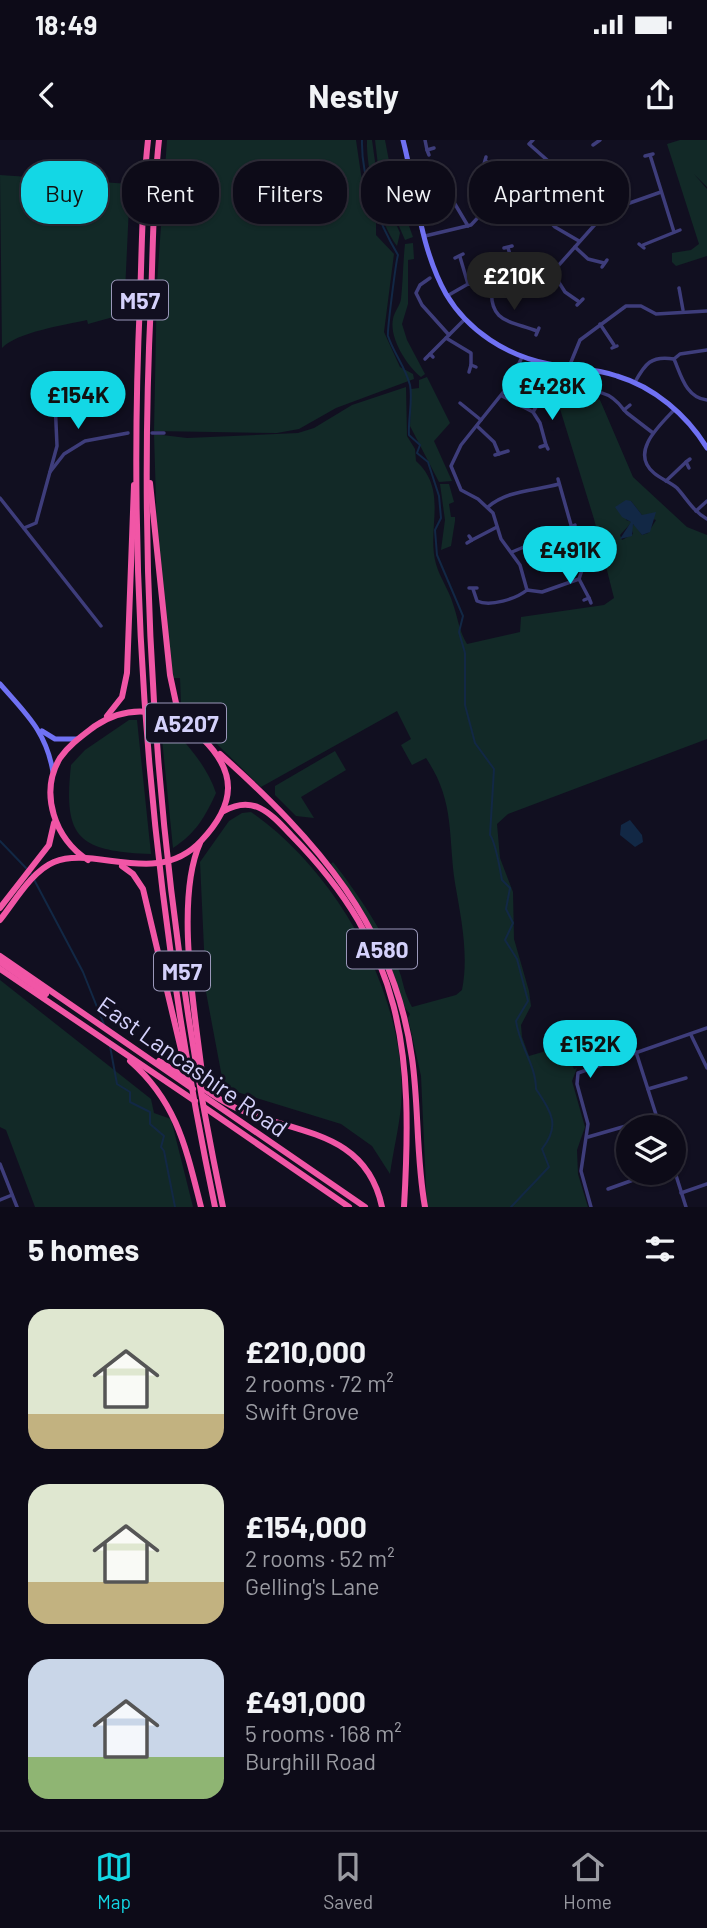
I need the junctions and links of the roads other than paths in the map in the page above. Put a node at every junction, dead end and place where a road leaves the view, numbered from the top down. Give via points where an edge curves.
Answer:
1 (148, 140) edge
2 (159, 140) edge
3 (403, 140) edge
4 (425, 140) edge
5 (529, 141) edge
6 (434, 148) dead end
7 (649, 155) dead end
8 (549, 161) edge
9 (661, 192) junction
10 (629, 202) edge
11 (455, 205) edge
12 (471, 224) edge
13 (552, 224) edge
14 (594, 224) edge
15 (468, 227) junction
16 (680, 230) dead end
17 (674, 232) junction
18 (425, 236) junction
19 (579, 241) junction
20 (642, 246) dead end
21 (508, 247) dead end
22 (575, 247) junction
23 (459, 256) dead end
24 (604, 263) dead end
25 (553, 273) junction
26 (430, 278) dead end
27 (519, 283) junction
28 (468, 284) junction
29 (492, 286) junction
30 (679, 288) dead end
31 (447, 296) junction
32 (579, 301) dead end
33 (707, 304) edge
34 (706, 310) edge
35 (683, 311) junction
36 (465, 319) junction
37 (600, 324) junction
38 (538, 331) dead end
39 (448, 336) junction
40 (614, 346) dead end
41 (707, 350) edge
42 (522, 357) junction
43 (425, 359) dead end
44 (674, 359) junction
45 (569, 367) junction
46 (470, 372) dead end
47 (54, 378) dead end
48 (635, 382) junction
49 (568, 387) dead end
50 (502, 396) junction
51 (707, 401) edge
52 (460, 403) dead end
53 (630, 405) dead end
54 (537, 407) dead end
55 (675, 409) junction
56 (624, 410) junction
57 (533, 412) junction
58 (481, 420) junction
59 (477, 426) junction
60 (128, 433) dead end
61 (152, 433) dead end
62 (164, 433) dead end
63 (653, 433) junction
64 (146, 447) junction
65 (540, 447) dead end
66 (707, 448) edge
67 (55, 450) junction
68 (508, 451) dead end
69 (64, 454) junction
70 (136, 461) junction
71 (689, 468) dead end
72 (48, 473) junction
73 (666, 481) junction
74 (0, 499) edge
75 (707, 501) edge
76 (5, 505) junction
77 (488, 507) junction
78 (0, 509) edge
79 (696, 511) junction
80 (707, 519) edge
81 (571, 526) dead end
82 (497, 527) junction
83 (24, 528) junction
84 (469, 540) dead end
85 (532, 544) dead end
86 (512, 552) junction
87 (579, 563) dead end
88 (579, 579) junction
89 (473, 588) dead end
90 (527, 590) junction
91 (588, 600) dead end
92 (101, 626) dead end
93 (0, 684) edge
94 (151, 707) junction
95 (104, 720) junction
96 (189, 725) junction
97 (39, 729) junction
98 (77, 739) junction
99 (214, 748) junction
100 (53, 775) junction
101 (222, 812) junction
102 (54, 817) junction
103 (201, 841) junction
104 (88, 860) junction
105 (120, 864) junction
106 (165, 866) junction
107 (0, 908) edge
108 (0, 919) edge
109 (0, 956) edge
110 (0, 962) edge
111 (0, 969) edge
112 (707, 1028) edge
113 (94, 1032) junction
114 (691, 1034) junction
115 (110, 1044) junction
116 (127, 1044) junction
117 (635, 1052) junction
118 (187, 1068) junction
119 (707, 1068) edge
120 (201, 1078) junction
121 (685, 1078) dead end
122 (648, 1089) junction
123 (656, 1115) edge
124 (616, 1129) edge
125 (587, 1138) junction
126 (0, 1164) edge
127 (707, 1184) edge
128 (618, 1185) edge
129 (679, 1185) edge
130 (608, 1189) dead end
131 (681, 1193) junction
132 (12, 1195) junction
133 (0, 1200) edge
134 (17, 1207) edge
135 (201, 1207) edge
136 (215, 1207) edge
137 (223, 1207) edge
138 (349, 1207) edge
139 (365, 1207) edge
140 (382, 1207) edge
141 (404, 1207) edge
142 (425, 1207) edge
143 (591, 1207) edge
144 (684, 1207) edge

1 - 70 highway, M57
2 - 64 highway, M57
3 - 18 street
4 - 6 street via 428,153
5 - 8 street
7 - 9 street
9 - 10 street
9 - 17 street
11 - 15 street
12 - 15 street
13 - 19 street
14 - 19 street
15 - 18 street
16 - 17 street
17 - 20 street
18 - 31 street
19 - 22 street
21 - 27 street
22 - 24 street via 588,259
22 - 25 street
23 - 28 street
25 - 27 street
25 - 32 street via 565,292
26 - 39 street via 416,293
27 - 29 street
28 - 29 street
28 - 31 street
29 - 38 street via 494,305 505,321
30 - 35 street
31 - 36 street
33 - 34 street
34 - 35 street
35 - 37 street via 656,314 629,305
36 - 39 street
36 - 42 street
37 - 40 street
37 - 45 street via 580,340
39 - 43 street
39 - 46 street via 471,353 474,366
41 - 44 street via 685,352
42 - 45 street
42 - 50 street
44 - 48 street via 654,358
44 - 51 street via 687,388
45 - 48 street
47 - 67 street
48 - 55 street
49 - 56 street via 567,393 603,391
50 - 57 street
50 - 58 street
52 - 58 street
53 - 56 street
54 - 57 street
55 - 63 street
55 - 66 street
56 - 63 street
57 - 65 street via 547,447
58 - 59 street
59 - 68 street via 494,442 497,455
59 - 77 street via 455,455 452,469 461,490
60 - 69 street via 99,437
61 - 62 street
63 - 73 street via 646,445 646,460 650,470
64 - 94 highway, M57
64 - 96 highway via 168,664 177,704
67 - 69 street
67 - 72 street
69 - 72 street
70 - 94 highway, M57
70 - 95 highway via 127,673 121,697
71 - 73 street via 688,461
72 - 83 street via 36,523
73 - 79 street
74 - 76 street
75 - 79 street
76 - 78 street
76 - 83 street
77 - 81 street via 503,495 534,492 559,481
77 - 82 street
79 - 80 street
82 - 84 street
82 - 86 street
83 - 92 street
85 - 86 street
86 - 90 street
87 - 88 street
88 - 90 street via 540,592
88 - 91 street
89 - 90 street via 477,601 484,603 516,598
93 - 97 street
94 - 106 highway, M57
95 - 96 highway, A5207 via 138,711 167,715
95 - 98 highway, A5207
96 - 99 highway, A5207
97 - 98 street via 55,739
97 - 100 street via 47,742
98 - 100 highway, A5207 via 62,755
99 - 101 highway, A5207 via 228,776
99 - 142 highway, A580 via 322,856 352,895 383,951 405,1014
100 - 102 highway
101 - 103 highway, A5207
101 - 141 highway, A580 via 250,803 271,815 331,880 375,951 397,1017 407,1077
102 - 104 highway via 62,839
102 - 107 highway via 51,840
103 - 105 highway, A5207 via 173,858
103 - 120 highway via 191,878 189,955
104 - 105 highway, A5207
104 - 108 highway, A5207 via 61,860 34,878
105 - 118 highway via 143,888
106 - 118 highway, M57
106 - 120 highway, M57
109 - 116 highway, East Lancashire Road
110 - 113 highway
111 - 113 highway, East Lancashire Road
112 - 114 street
113 - 115 highway, East Lancashire Road
114 - 117 street
114 - 119 street
115 - 135 highway via 162,1094 181,1136
115 - 138 highway, East Lancashire Road
116 - 139 highway, East Lancashire Road
116 - 140 highway via 240,1110 340,1145 363,1165
117 - 122 street
117 - 125 street via 578,1073
118 - 136 highway, M57
120 - 137 highway, M57
121 - 122 street
122 - 123 street
124 - 125 street
125 - 143 street via 581,1171
126 - 132 street
127 - 131 street
128 - 130 street
129 - 131 street
131 - 144 street
132 - 133 street
132 - 134 street

